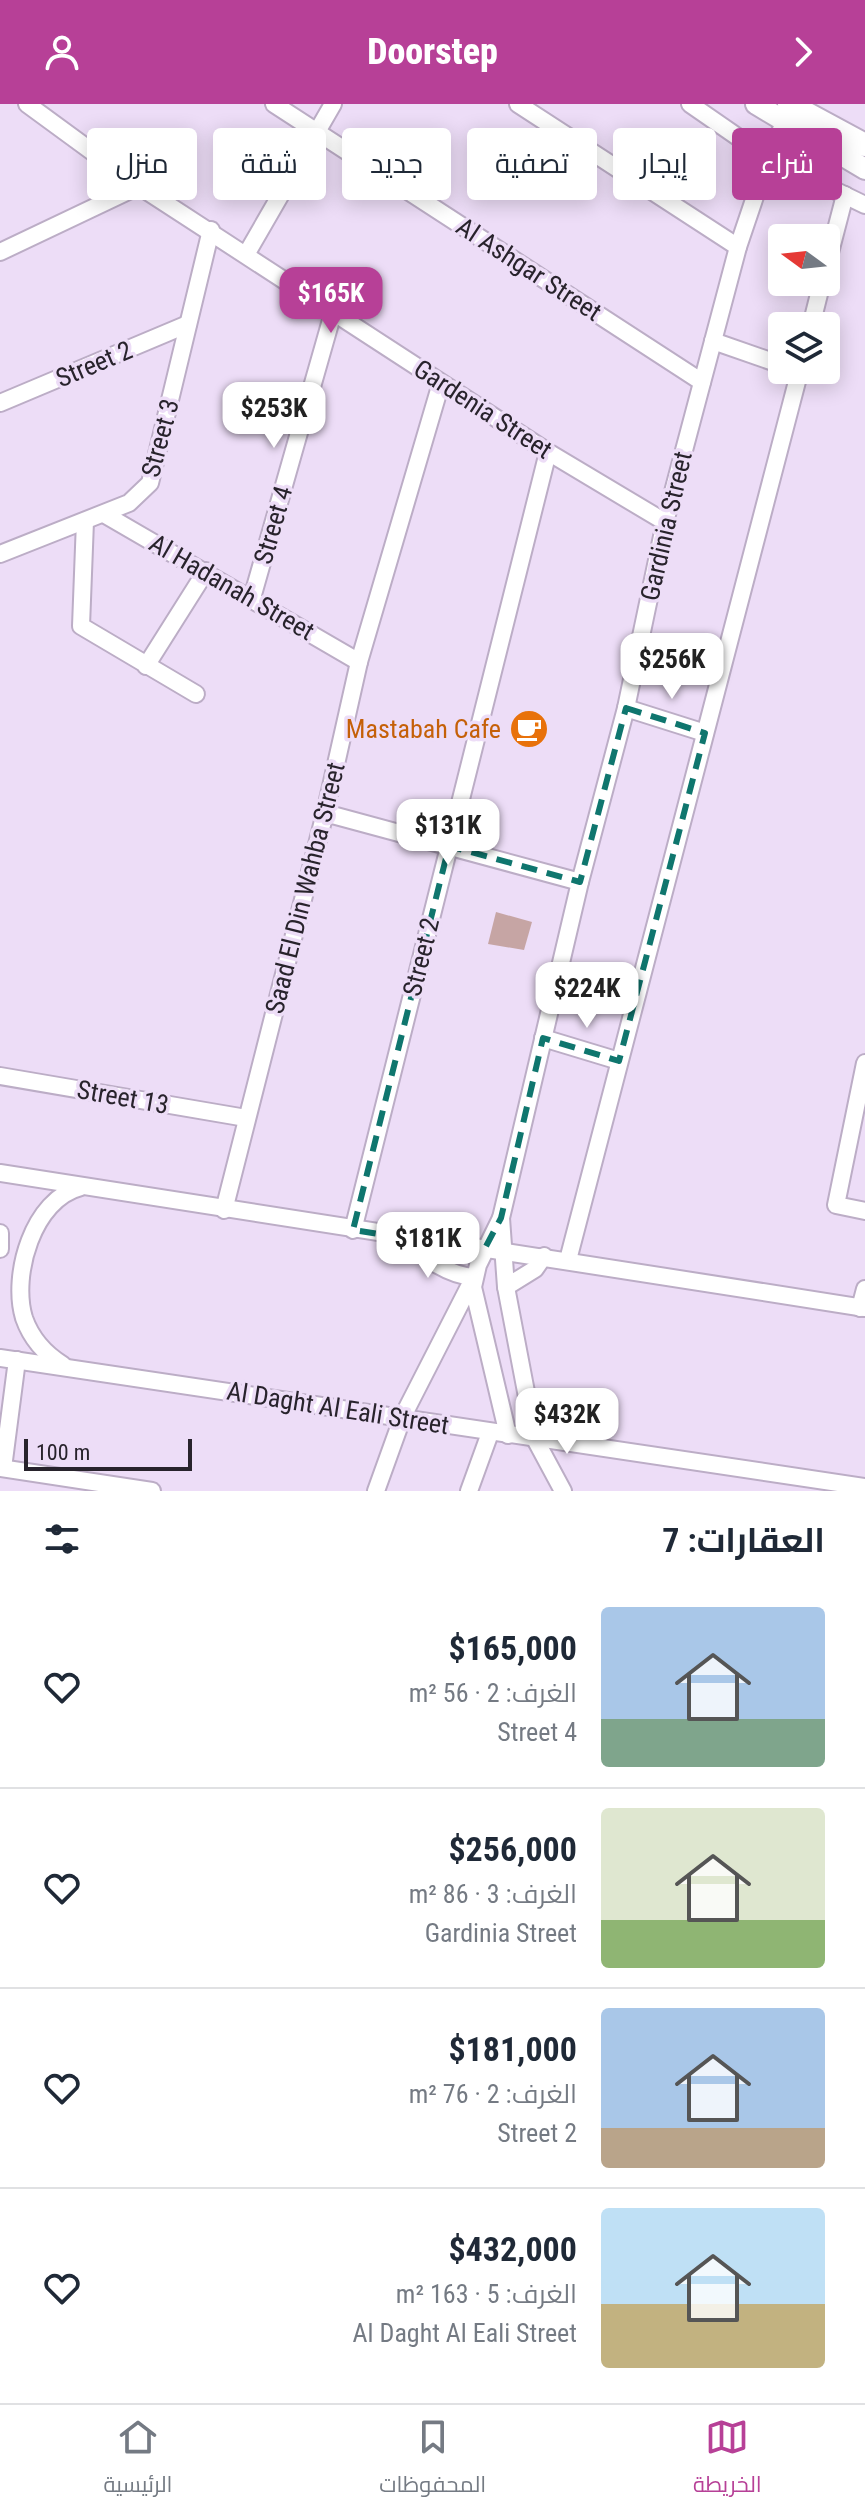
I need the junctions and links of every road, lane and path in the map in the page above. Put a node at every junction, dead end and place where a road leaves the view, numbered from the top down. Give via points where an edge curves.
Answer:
1 (27, 104) edge
2 (274, 104) edge
3 (333, 104) edge
4 (518, 104) edge
5 (690, 104) edge
6 (756, 104) edge
7 (787, 113) edge
8 (311, 128) edge
9 (319, 128) edge
10 (732, 133) edge
11 (326, 138) edge
12 (865, 145) edge
13 (87, 148) edge
14 (865, 169) edge
15 (842, 194) edge
16 (845, 195) junction
17 (110, 200) edge
18 (162, 200) edge
19 (278, 200) edge
20 (754, 200) edge
21 (865, 205) edge
22 (837, 224) edge
23 (211, 230) junction
24 (738, 247) junction
25 (0, 252) edge
26 (247, 253) junction
27 (333, 313) junction
28 (188, 324) junction
29 (713, 341) junction
30 (768, 360) edge
31 (702, 382) junction
32 (441, 383) junction
33 (795, 384) edge
34 (0, 403) edge
35 (548, 452) junction
36 (104, 514) junction
37 (85, 521) junction
38 (665, 522) junction
39 (0, 554) edge
40 (206, 571) junction
41 (252, 598) junction
42 (359, 662) junction
43 (146, 666) junction
44 (196, 694) dead end
45 (626, 708) junction
46 (705, 733) junction
47 (325, 813) junction
48 (449, 846) junction
49 (580, 882) junction
50 (543, 1038) junction
51 (619, 1061) junction
52 (865, 1063) edge
53 (0, 1076) edge
54 (246, 1118) junction
55 (0, 1173) edge
56 (81, 1187) junction
57 (224, 1210) junction
58 (865, 1211) edge
59 (501, 1218) junction
60 (353, 1230) junction
61 (0, 1233) edge
62 (409, 1239) junction
63 (0, 1249) edge
64 (484, 1250) junction
65 (503, 1252) junction
66 (544, 1256) junction
67 (568, 1260) junction
68 (474, 1277) junction
69 (506, 1287) junction
70 (865, 1289) edge
71 (863, 1308) edge
72 (8, 1359) edge
73 (65, 1366) junction
74 (403, 1416) junction
75 (490, 1433) junction
76 (508, 1435) junction
77 (535, 1439) junction
78 (1, 1468) edge
79 (865, 1487) edge
80 (152, 1491) edge
81 (376, 1491) edge
82 (469, 1491) edge
83 (563, 1491) edge

1 - 13 street, Gardenia Street
2 - 8 street, Al Ashgar Street
3 - 9 street
4 - 24 street
5 - 10 street
6 - 7 main road
7 - 12 highway
7 - 14 main road
11 - 31 street, Al Ashgar Street
15 - 16 street
16 - 21 street
16 - 22 street
17 - 25 street
18 - 23 street, Gardenia Street
19 - 26 street
20 - 24 street, Gardinia Street
23 - 26 street, Gardenia Street
23 - 28 street, Street 3
24 - 29 street, Gardinia Street
26 - 27 street, Gardenia Street
27 - 32 street, Gardenia Street
27 - 41 street, Street 4
28 - 34 street, Street 2
28 - 36 street, Street 3 via 150,483 137,498
29 - 30 street
29 - 31 street, Gardinia Street
31 - 38 street, Gardinia Street
32 - 35 street, Gardenia Street
32 - 42 street, Saad El Din Wahba Street
33 - 46 street
35 - 38 street, Gardenia Street
35 - 48 street, Street 2
36 - 37 street, Street 3
36 - 40 street, Al Hadanah Street
37 - 39 street, Street 3
37 - 43 street via 81,626
38 - 45 street, Gardinia Street
40 - 41 street, Al Hadanah Street
40 - 43 street
41 - 42 street, Al Hadanah Street
42 - 47 street, Saad El Din Wahba Street
43 - 44 street
45 - 46 street
45 - 49 street, Gardinia Street
46 - 51 street
47 - 48 street
47 - 54 street, Saad El Din Wahba Street
48 - 49 street
48 - 60 street, Street 2
49 - 50 street, Gardinia Street
50 - 51 street
50 - 59 street, Gardinia Street
51 - 67 street
52 - 58 street via 836,1205
53 - 54 street, Street 13
54 - 57 street, Saad El Din Wahba Street
55 - 56 street
56 - 57 street
56 - 73 street via 59,1198 41,1219 29,1243 21,1283 30,1331
57 - 60 street
59 - 64 street, Gardinia Street
59 - 65 street, Gardinia Street
60 - 62 street
61 - 63 street
62 - 64 street
62 - 68 street via 418,1251 454,1273
64 - 65 street
64 - 68 street, Gardinia Street
65 - 66 street
65 - 69 street, Gardinia Street
66 - 67 street
66 - 69 street via 535,1269
67 - 71 street
68 - 74 street
68 - 76 street, Gardinia Street via 474,1300
69 - 77 street, Gardinia Street
70 - 71 street
72 - 73 street, Al Daght Al Eali Street
72 - 78 street
73 - 74 street, Al Daght Al Eali Street
74 - 75 street, Al Daght Al Eali Street
74 - 81 street
75 - 76 street, Al Daght Al Eali Street
75 - 82 street
76 - 77 street, Al Daght Al Eali Street
77 - 79 street, Al Daght Al Eali Street
77 - 83 street, Gardinia Street
78 - 80 street

